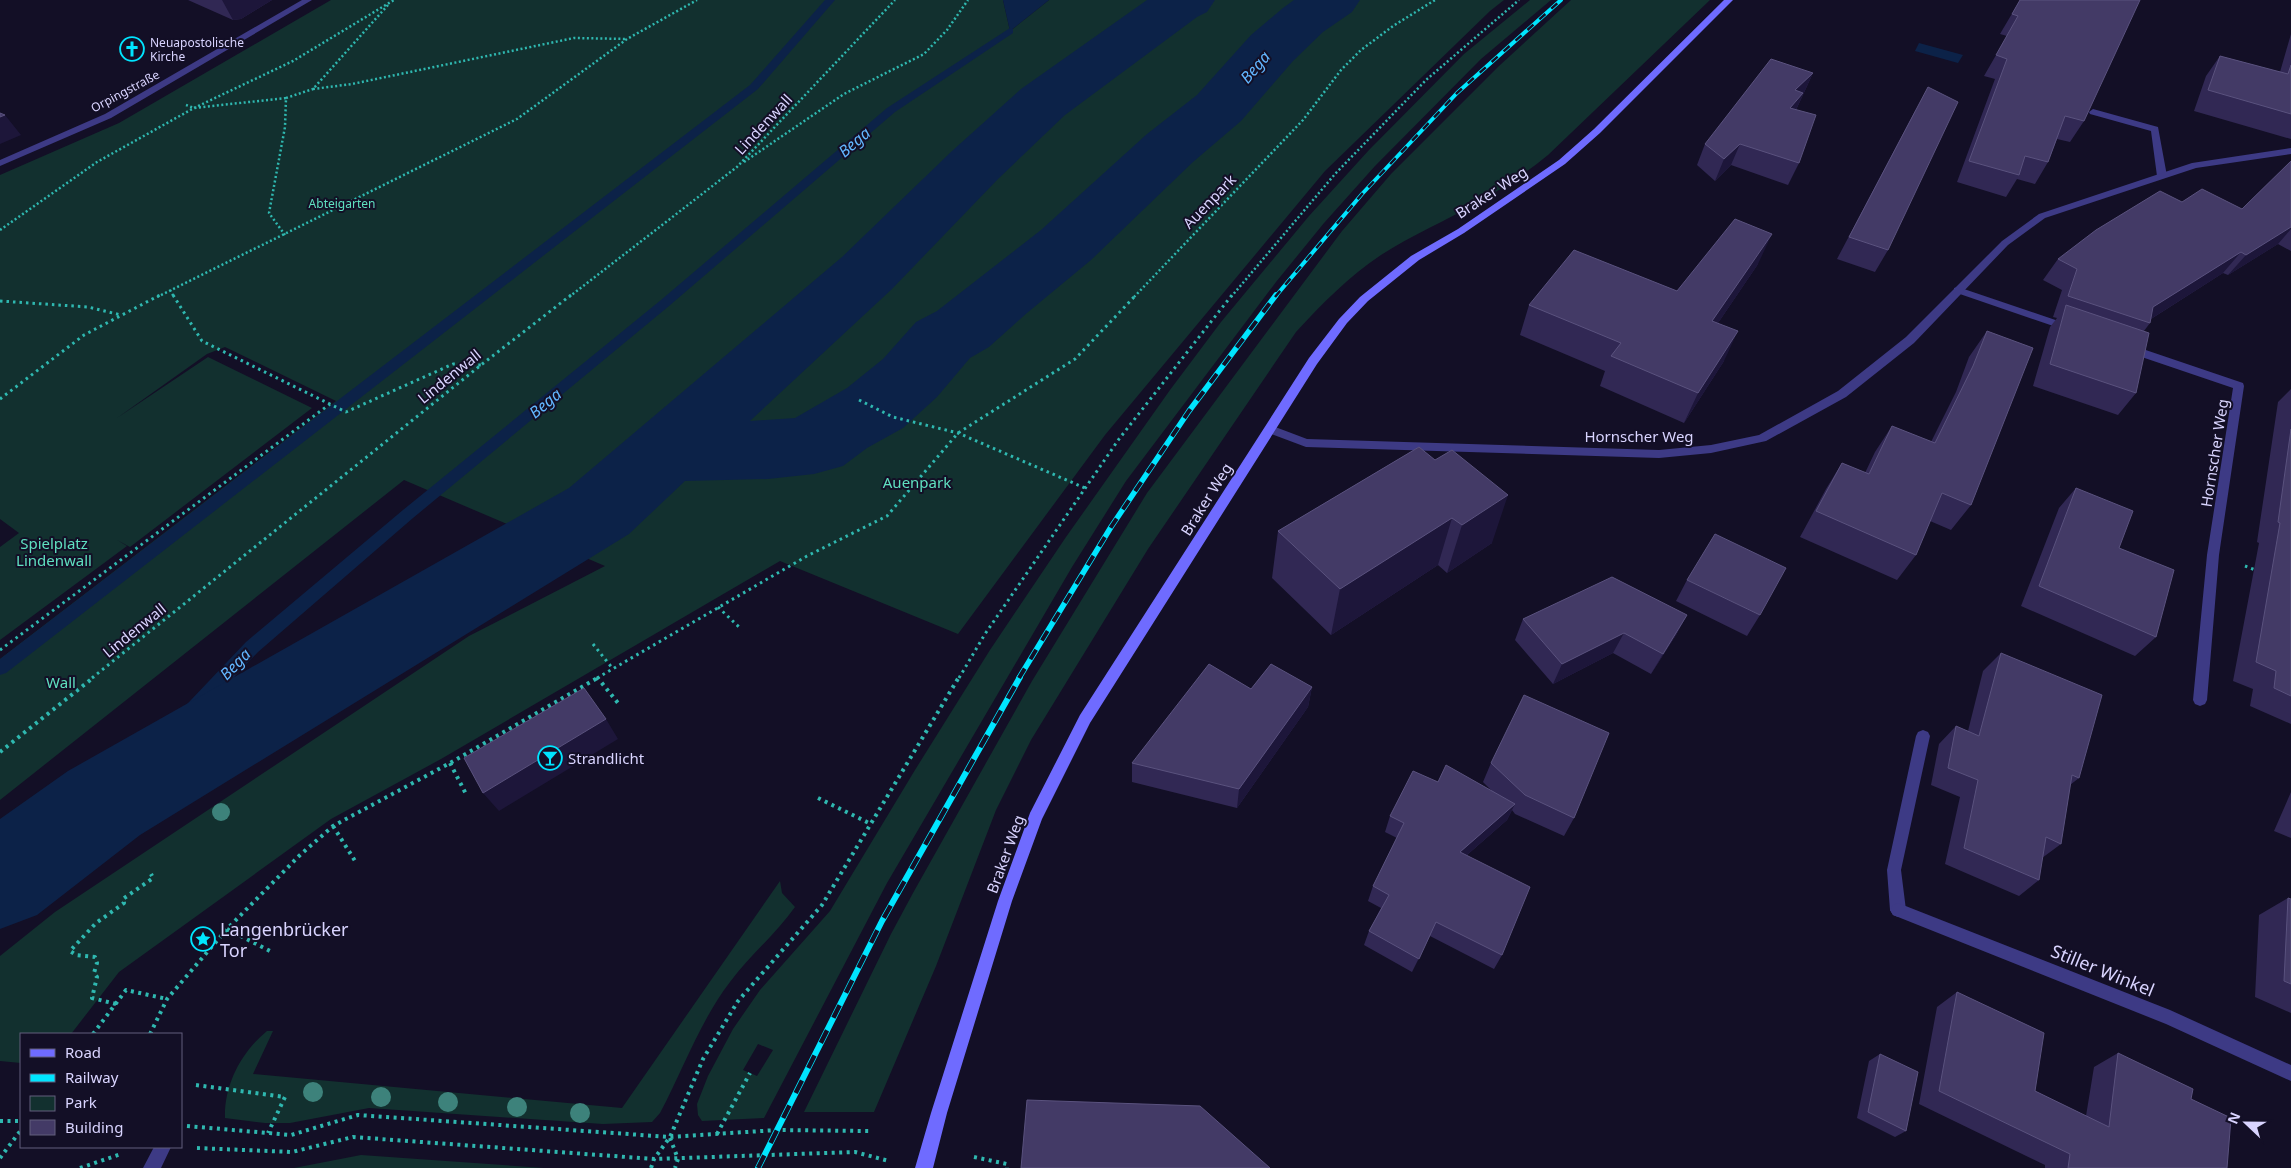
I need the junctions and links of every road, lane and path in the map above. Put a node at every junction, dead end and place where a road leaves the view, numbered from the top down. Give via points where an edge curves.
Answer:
1 (308, 0) edge
2 (697, 0) edge
3 (895, 0) edge
4 (968, 0) edge
5 (1435, 0) edge
6 (1518, 0) edge
7 (1730, 0) edge
8 (392, 1) edge
9 (627, 39) junction
10 (313, 89) junction
11 (150, 94) junction
12 (286, 98) junction
13 (194, 108) junction
14 (2093, 112) edge
15 (2291, 151) edge
16 (0, 163) edge
17 (738, 167) junction
18 (2162, 176) junction
19 (0, 230) edge
20 (285, 235) junction
21 (170, 290) junction
22 (1958, 290) junction
23 (0, 301) edge
24 (122, 315) junction
25 (2080, 332) edge
26 (2117, 344) edge
27 (481, 365) junction
28 (0, 399) edge
29 (859, 400) dead end
30 (330, 404) junction
31 (1270, 429) junction
32 (958, 433) junction
33 (1085, 488) junction
34 (2213, 555) junction
35 (2263, 573) dead end
36 (718, 607) junction
37 (740, 628) dead end
38 (593, 644) dead end
39 (0, 650) edge
40 (613, 668) junction
41 (597, 677) junction
42 (2200, 700) dead end
43 (618, 704) dead end
44 (1923, 736) dead end
45 (0, 752) edge
46 (450, 763) junction
47 (467, 796) dead end
48 (818, 798) dead end
49 (869, 823) junction
50 (333, 826) junction
51 (357, 864) dead end
52 (151, 874) dead end
53 (227, 929) junction
54 (270, 951) dead end
55 (167, 999) junction
56 (116, 1004) junction
57 (94, 1033) edge
58 (150, 1033) edge
59 (750, 1073) dead end
60 (2291, 1073) edge
61 (196, 1085) dead end
62 (0, 1121) edge
63 (20, 1121) edge
64 (182, 1126) edge
65 (20, 1131) edge
66 (869, 1131) dead end
67 (268, 1133) junction
68 (717, 1135) junction
69 (670, 1137) junction
70 (162, 1148) edge
71 (190, 1148) dead end
72 (123, 1153) dead end
73 (974, 1157) dead end
74 (0, 1158) edge
75 (654, 1159) junction
76 (678, 1159) junction
77 (900, 1163) dead end
78 (80, 1168) edge
79 (152, 1168) edge
80 (651, 1168) edge
81 (676, 1168) edge
82 (924, 1168) edge
83 (1007, 1168) edge

1 - 11 street, Orpingstraße
2 - 9 path
3 - 17 path, Lindenwall
4 - 17 path via 948,30 924,54 844,94
5 - 32 path, Auenpark via 1360,50 1303,120 1076,358
6 - 33 path via 1426,80 1335,174 1235,291 1119,439
7 - 31 street, Braker Weg via 1562,162 1461,231 1414,258 1364,299 1342,321 1313,361
8 - 10 path
8 - 13 path via 293,62
9 - 10 path via 574,38 352,84
9 - 20 path via 518,119
10 - 12 path
11 - 13 path
11 - 16 street, Orpingstraße
12 - 13 path
12 - 20 path via 285,127 269,213
13 - 19 path via 97,162
14 - 18 street via 2155,129
15 - 18 street, Hornscher Weg via 2195,165
17 - 27 path, Lindenwall
18 - 22 street, Hornscher Weg via 2042,216 2005,244
20 - 21 path
21 - 24 path
21 - 30 path via 202,341
22 - 25 street
22 - 31 street, Hornscher Weg via 1910,340 1842,394 1762,438 1711,450 1659,454 1306,443
23 - 24 path via 88,307
24 - 28 path via 84,336
26 - 34 street, Hornscher Weg via 2239,386
27 - 30 path via 453,364 346,412
27 - 45 path, Lindenwall
29 - 32 path via 893,417
30 - 39 path
31 - 82 street, Braker Weg via 1085,719 1034,818
32 - 33 path
32 - 36 path, Auenpark via 887,516 807,556
33 - 49 path via 986,634
34 - 35 path
34 - 42 street, Hornscher Weg
36 - 37 path
36 - 40 path, Auenpark
38 - 40 path
40 - 41 path, Auenpark
41 - 43 path
41 - 46 path, Auenpark
44 - 60 street, Stiller Winkel via 1894,870 1898,910 2170,1018
46 - 47 path
46 - 50 path, Auenpark
48 - 49 path
49 - 69 path via 848,865 822,905 738,1001 702,1059
50 - 51 path
50 - 53 path, Auenpark
52 - 56 path via 153,878 123,899 124,904 96,923 70,951 95,957 94,973 97,977 92,998
53 - 54 path
53 - 55 path, Auenpark
55 - 56 path via 126,990
55 - 58 path, Auenpark
56 - 57 path
59 - 68 path
61 - 67 path via 285,1097
62 - 63 path
64 - 67 path
65 - 74 path
66 - 68 path via 777,1130
67 - 69 path via 291,1135 358,1115
68 - 69 path
69 - 75 path
69 - 76 path
70 - 79 street
71 - 75 path via 292,1152 353,1137
72 - 78 path
73 - 83 path via 1008,1164
75 - 76 path
75 - 80 path
76 - 77 path via 855,1152
76 - 81 path

